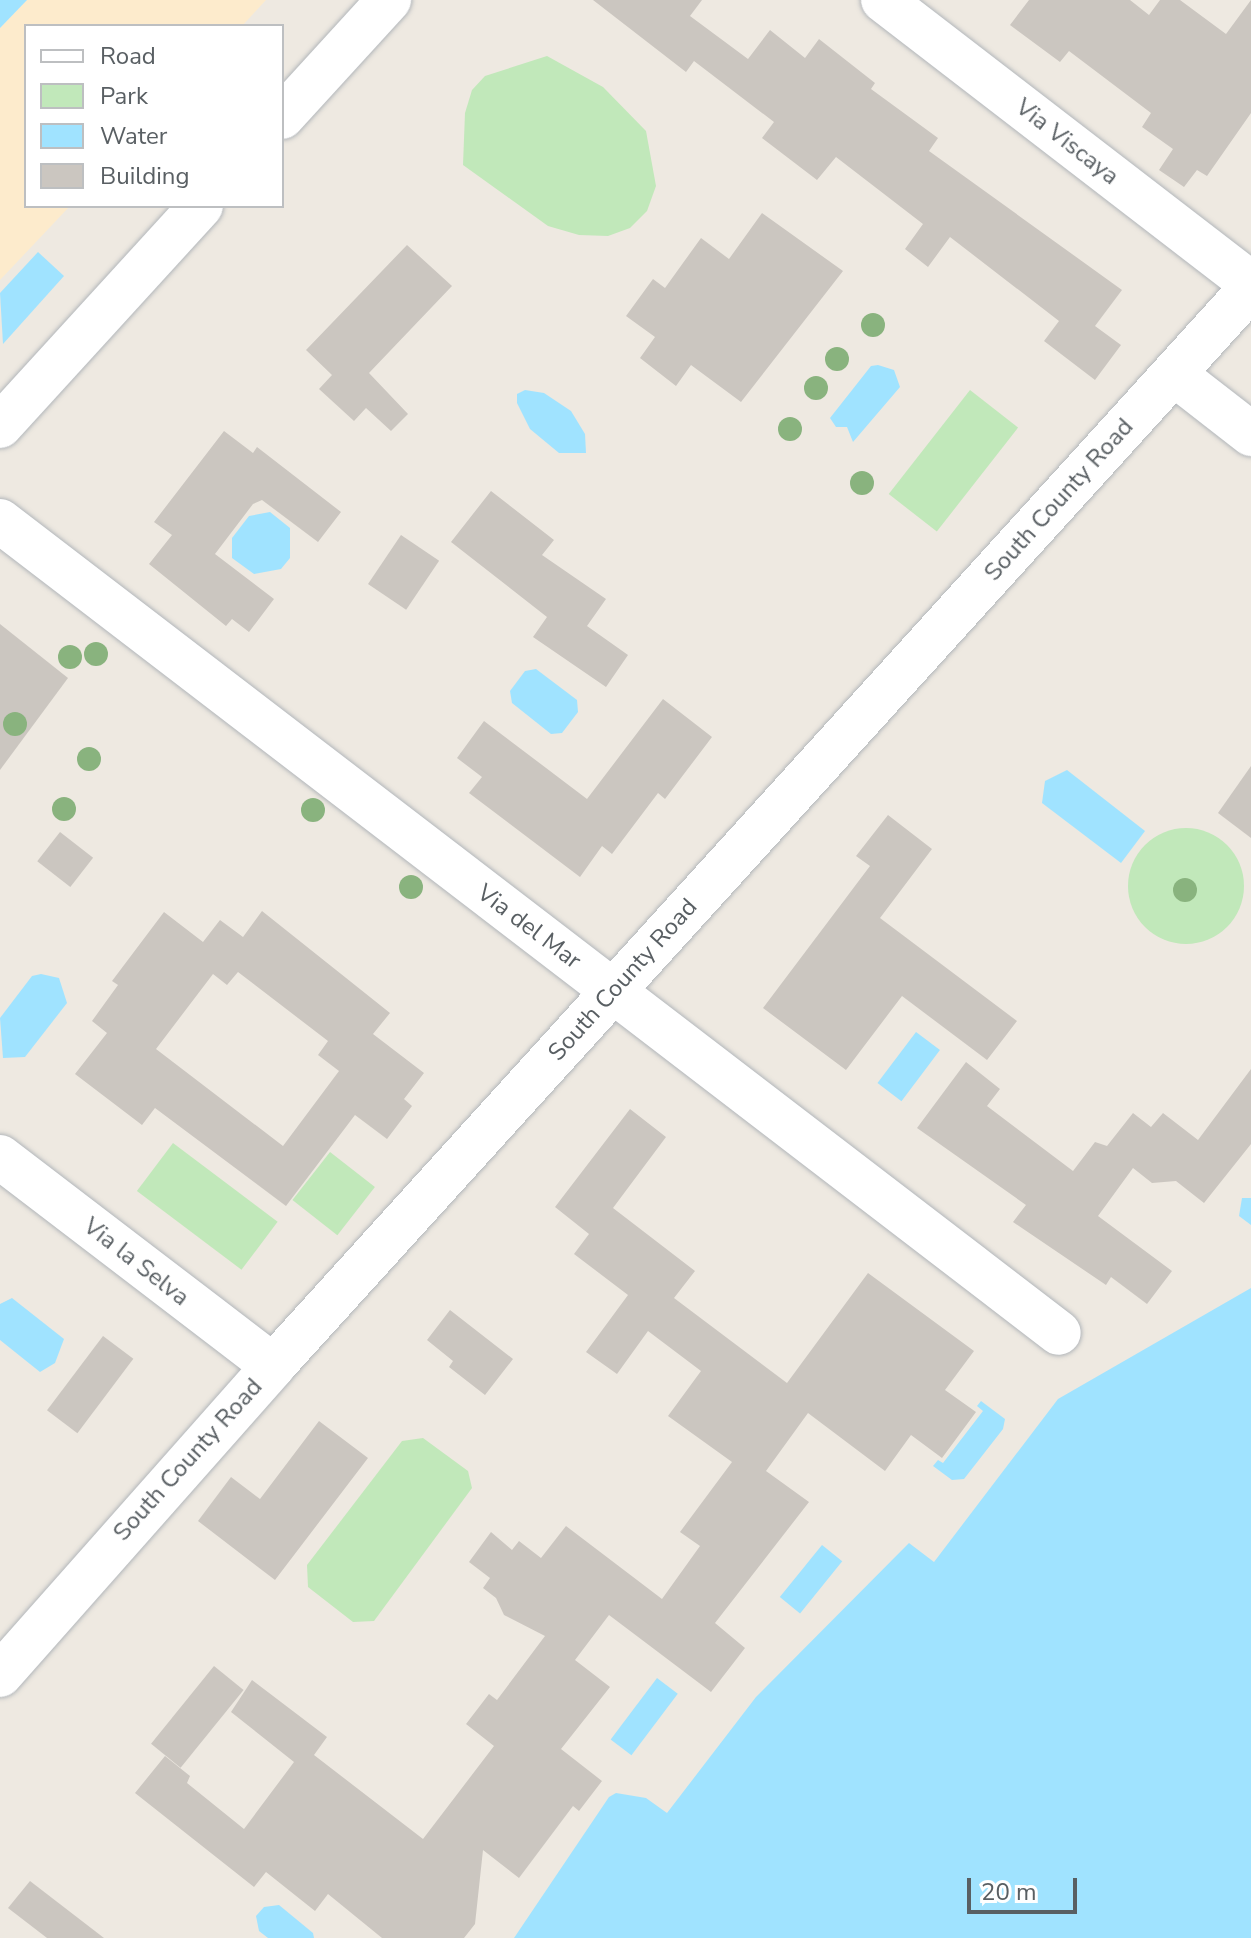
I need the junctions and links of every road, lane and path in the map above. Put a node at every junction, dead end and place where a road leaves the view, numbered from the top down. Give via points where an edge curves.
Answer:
1 (389, 0) edge
2 (883, 0) edge
3 (284, 115) edge
4 (199, 208) edge
5 (1251, 286) edge
6 (1174, 374) junction
7 (0, 426) edge
8 (1251, 434) edge
9 (0, 521) edge
10 (613, 991) junction
11 (0, 1157) edge
12 (1059, 1333) dead end
13 (273, 1366) junction
14 (0, 1675) edge

1 - 3 street
2 - 5 street, Via Viscaya
4 - 7 street
5 - 6 street, South County Road
6 - 8 street
6 - 10 street, South County Road
9 - 10 street, Via del Mar
10 - 12 street, Via del Mar
10 - 13 street, South County Road
11 - 13 street, Via la Selva
13 - 14 street, South County Road

